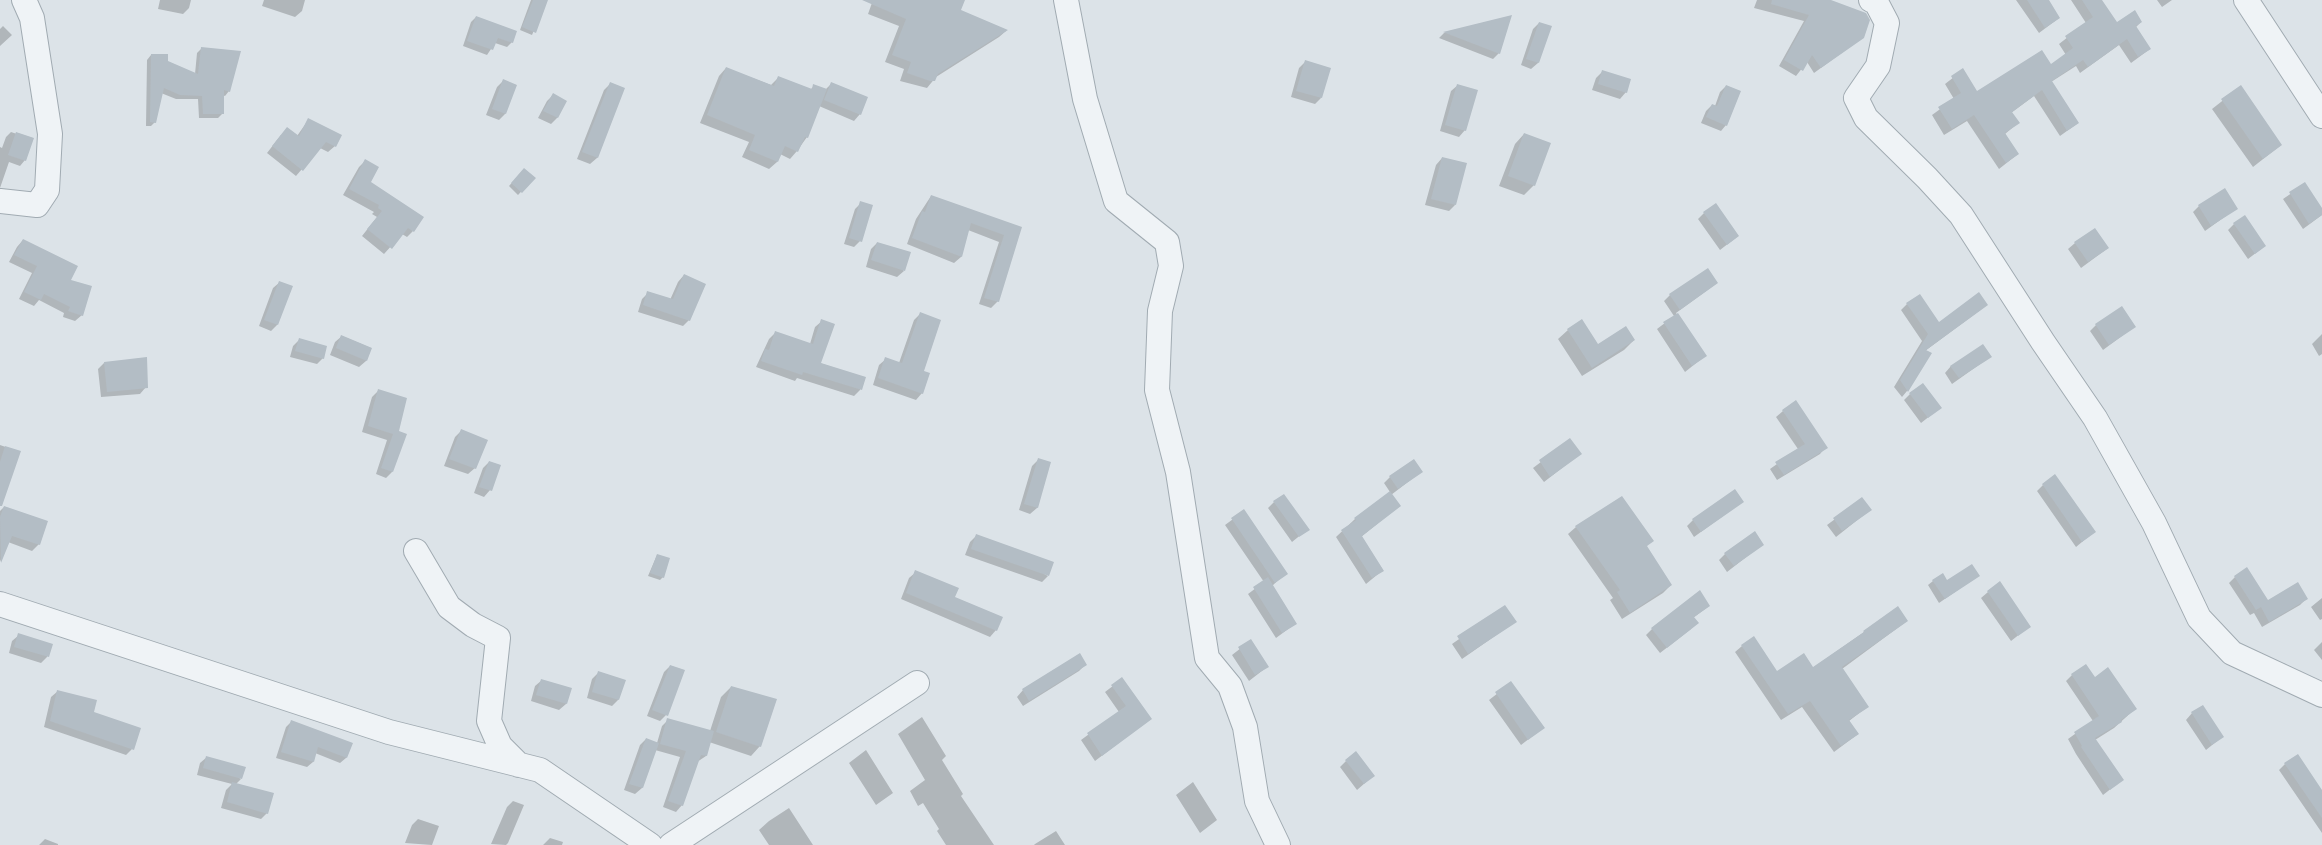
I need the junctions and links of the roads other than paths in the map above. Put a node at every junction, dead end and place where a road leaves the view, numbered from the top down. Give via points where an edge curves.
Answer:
1 (24, 0) edge
2 (1066, 0) edge
3 (1871, 0) edge
4 (2246, 0) edge
5 (2322, 116) edge
6 (0, 201) edge
7 (416, 551) dead end
8 (0, 604) edge
9 (917, 683) dead end
10 (2322, 695) edge
11 (519, 765) junction
12 (650, 845) edge
13 (671, 845) edge
14 (1278, 845) edge

1 - 6 street via 32,18 50,134 47,190 37,205
2 - 14 street via 1085,100 1116,200 1167,242 1171,266 1160,311 1157,390 1178,472 1207,658 1230,686 1244,727 1258,801
3 - 10 street via 1876,2 1886,23 1878,66 1856,98 1866,118 1966,222 2095,418 2154,522 2199,618 2232,653
4 - 5 street
7 - 11 street via 448,607 498,638 489,721 500,746
8 - 11 street via 389,732
9 - 13 street
11 - 12 street via 540,770

